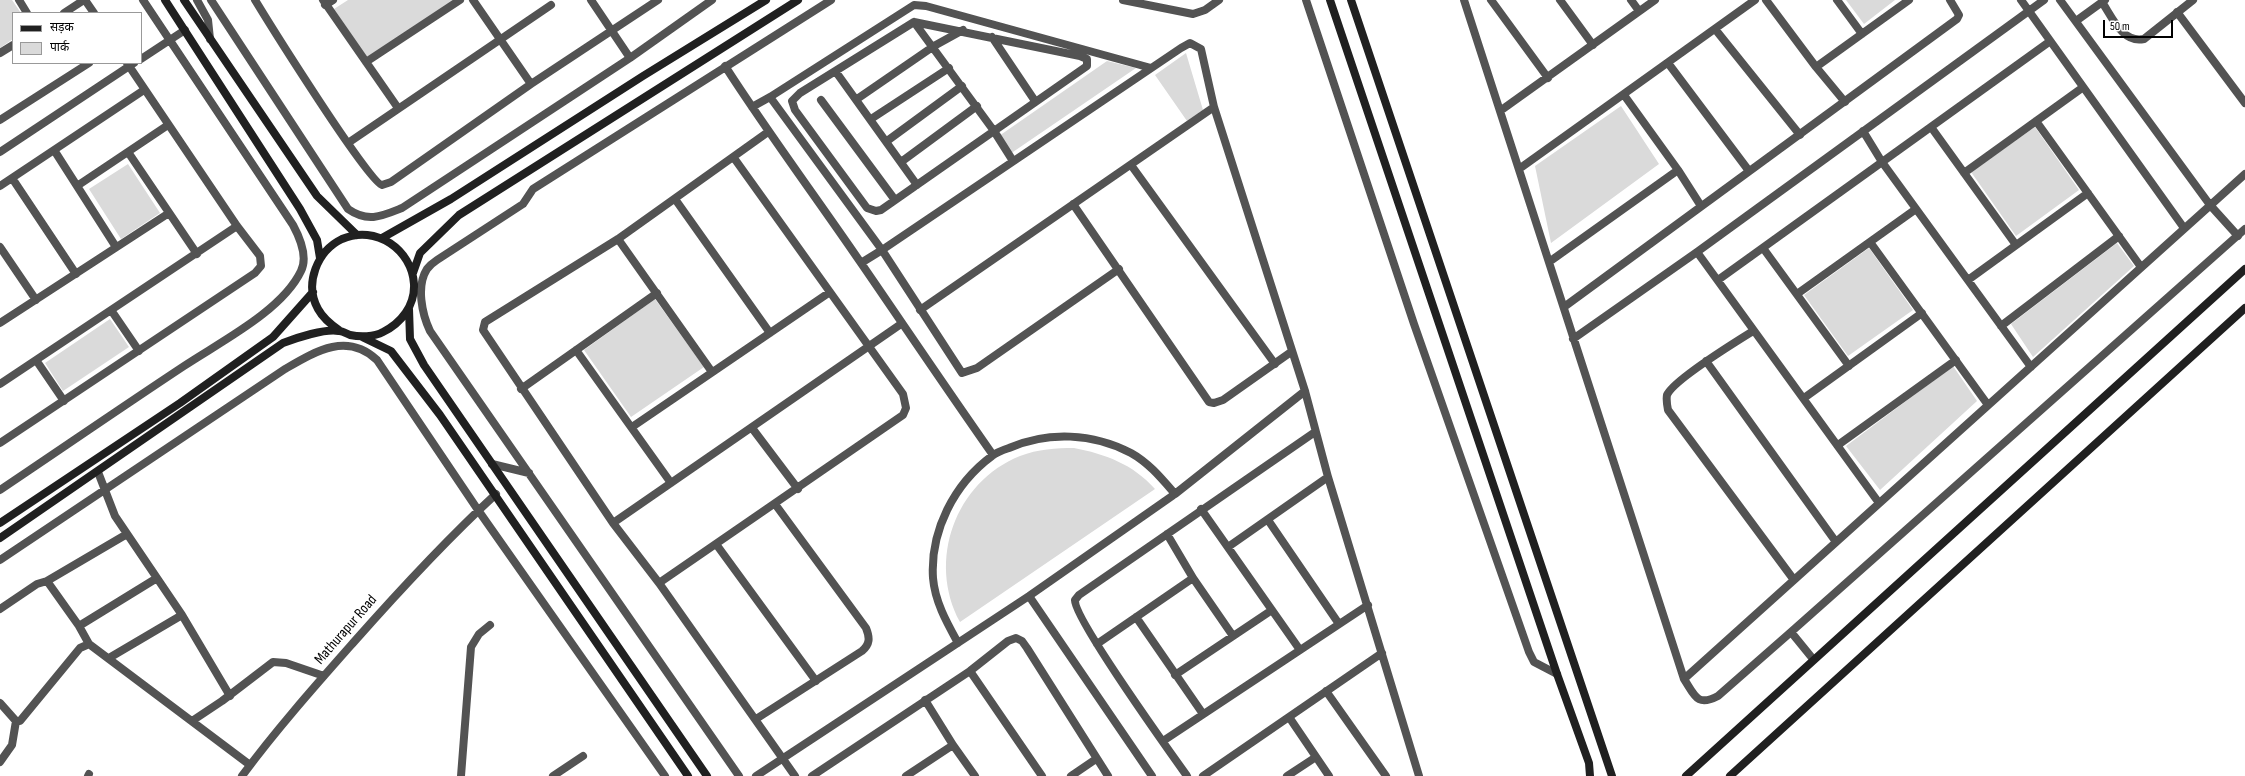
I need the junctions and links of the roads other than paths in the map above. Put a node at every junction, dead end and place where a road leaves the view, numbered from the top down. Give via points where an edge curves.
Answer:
1 (18, 0) edge
2 (84, 0) edge
3 (143, 0) edge
4 (165, 0) edge
5 (184, 0) edge
6 (197, 0) edge
7 (211, 0) edge
8 (255, 0) edge
9 (460, 0) edge
10 (473, 0) edge
11 (591, 0) edge
12 (658, 0) edge
13 (712, 0) edge
14 (766, 0) edge
15 (798, 0) edge
16 (831, 0) edge
17 (1123, 0) edge
18 (1218, 0) edge
19 (1306, 0) edge
20 (1330, 0) edge
21 (1351, 0) edge
22 (1464, 0) edge
23 (1491, 0) edge
24 (1560, 0) edge
25 (1631, 0) edge
26 (1655, 0) edge
27 (1755, 0) edge
28 (1766, 0) edge
29 (1837, 0) edge
30 (1909, 0) edge
31 (1950, 0) edge
32 (2021, 0) edge
33 (2044, 0) edge
34 (2060, 0) edge
35 (2193, 0) edge
36 (2103, 1) edge
37 (327, 2) edge
38 (551, 5) dead end
39 (1639, 11) junction
40 (26, 12) edge
41 (66, 12) edge
42 (93, 12) edge
43 (2029, 12) junction
44 (2177, 12) junction
45 (2076, 21) junction
46 (914, 22) junction
47 (1715, 29) junction
48 (185, 30) junction
49 (612, 30) junction
50 (963, 30) junction
51 (1862, 34) junction
52 (992, 36) junction
53 (210, 39) junction
54 (169, 40) junction
55 (499, 40) junction
56 (2049, 42) junction
57 (1593, 45) junction
58 (12, 46) edge
59 (934, 46) junction
60 (0, 53) edge
61 (142, 58) edge
62 (630, 58) junction
63 (366, 62) junction
64 (1668, 62) junction
65 (87, 64) edge
66 (130, 64) edge
67 (725, 66) junction
68 (1816, 67) junction
69 (949, 68) junction
70 (1152, 68) junction
71 (836, 72) junction
72 (1548, 78) junction
73 (531, 84) junction
74 (962, 86) junction
75 (2082, 88) junction
76 (144, 90) junction
77 (1624, 95) junction
78 (770, 97) junction
79 (857, 99) junction
80 (821, 100) dead end
81 (1036, 101) junction
82 (1845, 102) junction
83 (2245, 103) edge
84 (976, 106) junction
85 (752, 107) junction
86 (1214, 107) junction
87 (398, 108) junction
88 (1500, 111) junction
89 (871, 119) junction
90 (0, 120) edge
91 (2036, 121) junction
92 (168, 125) junction
93 (1931, 127) junction
94 (994, 131) junction
95 (1863, 131) junction
96 (768, 132) junction
97 (1800, 135) junction
98 (887, 141) junction
99 (348, 143) junction
100 (54, 150) junction
101 (0, 152) edge
102 (128, 152) junction
103 (734, 158) junction
104 (1013, 161) junction
105 (901, 162) junction
106 (1882, 162) junction
107 (1131, 165) junction
108 (1519, 170) junction
109 (1678, 170) junction
110 (1749, 171) junction
111 (1964, 173) junction
112 (2245, 174) edge
113 (12, 178) junction
114 (917, 185) junction
115 (0, 186) edge
116 (78, 186) junction
117 (2088, 193) junction
118 (675, 199) junction
119 (895, 200) junction
120 (1073, 204) junction
121 (2210, 205) junction
122 (1701, 206) junction
123 (1916, 209) junction
124 (169, 213) junction
125 (237, 226) junction
126 (2184, 228) junction
127 (2245, 229) edge
128 (357, 235) junction
129 (2119, 236) junction
130 (2238, 236) junction
131 (382, 238) junction
132 (618, 238) junction
133 (1870, 242) junction
134 (2016, 245) junction
135 (0, 247) edge
136 (116, 247) junction
137 (1763, 248) junction
138 (882, 250) junction
139 (1697, 252) junction
140 (197, 254) junction
141 (320, 258) junction
142 (861, 262) junction
143 (1549, 262) junction
144 (2142, 267) junction
145 (2245, 269) edge
146 (1118, 270) junction
147 (413, 273) junction
148 (76, 274) junction
149 (1718, 280) junction
150 (1968, 280) junction
151 (313, 292) junction
152 (830, 292) junction
153 (657, 293) junction
154 (1797, 294) junction
155 (36, 300) junction
156 (1564, 307) junction
157 (2245, 308) edge
158 (409, 309) junction
159 (111, 310) junction
160 (920, 310) junction
161 (1922, 313) junction
162 (1, 321) edge
163 (901, 324) junction
164 (2001, 326) junction
165 (339, 330) junction
166 (1753, 331) junction
167 (770, 333) junction
168 (362, 337) junction
169 (1573, 339) junction
170 (869, 348) junction
171 (576, 350) junction
172 (139, 351) junction
173 (1291, 352) junction
174 (36, 360) junction
175 (1956, 360) junction
176 (1706, 361) junction
177 (1275, 364) junction
178 (1849, 366) junction
179 (2031, 366) junction
180 (712, 372) junction
181 (0, 384) edge
182 (521, 389) junction
183 (1304, 392) junction
184 (1804, 398) junction
185 (64, 401) junction
186 (1988, 405) junction
187 (632, 427) junction
188 (752, 428) junction
189 (1315, 432) junction
190 (0, 443) edge
191 (1838, 445) junction
192 (993, 455) junction
193 (492, 464) junction
194 (98, 472) junction
195 (529, 473) junction
196 (1328, 477) junction
197 (671, 483) junction
198 (798, 489) junction
199 (0, 490) edge
200 (105, 490) junction
201 (496, 494) junction
202 (1175, 494) junction
203 (1879, 503) junction
204 (775, 504) junction
205 (1201, 509) junction
206 (478, 510) junction
207 (1268, 520) junction
208 (0, 523) edge
209 (613, 523) junction
210 (127, 534) junction
211 (1167, 534) junction
212 (0, 538) edge
213 (1836, 542) junction
214 (716, 544) junction
215 (1228, 547) junction
216 (0, 560) edge
217 (157, 578) junction
218 (1194, 578) junction
219 (1794, 580) junction
220 (47, 581) junction
221 (659, 583) junction
222 (1029, 596) junction
223 (1368, 605) junction
224 (0, 609) edge
225 (1272, 610) junction
226 (182, 614) junction
227 (1136, 617) junction
228 (1339, 624) junction
229 (490, 625) dead end
230 (79, 626) junction
231 (1792, 632) junction
232 (1233, 636) junction
233 (958, 643) junction
234 (88, 644) junction
235 (1097, 644) junction
236 (1300, 650) junction
237 (1382, 653) junction
238 (109, 658) junction
239 (1814, 659) junction
240 (970, 670) junction
241 (1557, 674) junction
242 (1175, 675) junction
243 (324, 676) junction
244 (1684, 679) junction
245 (816, 681) junction
246 (1326, 691) junction
247 (230, 696) junction
248 (925, 700) junction
249 (0, 703) edge
250 (1203, 714) junction
251 (1289, 717) junction
252 (756, 719) junction
253 (192, 720) junction
254 (16, 721) junction
255 (1163, 741) junction
256 (953, 745) junction
257 (583, 756) dead end
258 (1316, 757) junction
259 (783, 759) junction
260 (1096, 759) junction
261 (0, 762) edge
262 (250, 765) junction
263 (1418, 775) edge
264 (242, 776) edge
265 (461, 776) edge
266 (553, 776) edge
267 (665, 776) edge
268 (688, 776) edge
269 (707, 776) edge
270 (739, 776) edge
271 (756, 776) edge
272 (795, 776) edge
273 (812, 776) edge
274 (906, 776) edge
275 (975, 776) edge
276 (1042, 776) edge
277 (1071, 776) edge
278 (1108, 776) edge
279 (1152, 776) edge
280 (1186, 776) edge
281 (1203, 776) edge
282 (1288, 776) edge
283 (1329, 776) edge
284 (1386, 776) edge
285 (1590, 776) edge
286 (1612, 776) edge
287 (1686, 776) edge
288 (1730, 776) edge

1 - 40 street
2 - 41 street
2 - 42 street
3 - 54 street
4 - 48 street
5 - 53 street
6 - 53 street via 208,20
7 - 62 street via 348,209 366,218 382,216 402,208
8 - 99 street
9 - 63 street
10 - 55 street
11 - 49 street
12 - 49 street
13 - 62 street
14 - 131 street via 451,199
15 - 147 street via 459,215 420,253
16 - 67 street
17 - 18 street via 1193,14
19 - 241 street via 1414,324 1529,652 1534,662
20 - 241 street
21 - 286 street
22 - 88 street
23 - 72 street
24 - 57 street
25 - 39 street
26 - 39 street
27 - 47 street
28 - 68 street
29 - 51 street
30 - 51 street
31 - 82 street via 1959,14 1957,19
32 - 43 street
33 - 43 street
34 - 45 street
35 - 44 street
36 - 44 street via 2123,32 2136,41 2144,39
36 - 45 street
37 - 63 street
38 - 55 street
39 - 57 street
43 - 56 street
43 - 95 street
44 - 83 street
45 - 121 street
46 - 50 street
46 - 59 street
46 - 71 street
47 - 64 street
47 - 97 street
48 - 54 street
48 - 141 street via 300,209 317,240
49 - 62 street
49 - 73 street
50 - 52 street
50 - 59 street
51 - 68 street
52 - 81 street
52 - 81 street via 1087,59 1088,66 1085,69
53 - 128 street via 317,196
54 - 61 street
54 - 199 street via 293,225 304,255 302,271 274,305
55 - 73 street
55 - 87 street
56 - 75 street
56 - 93 street
57 - 72 street
58 - 60 street
59 - 69 street
59 - 79 street
63 - 87 street
64 - 77 street
64 - 110 street
65 - 90 street
66 - 76 street
66 - 101 street
67 - 85 street
67 - 195 street via 533,190 523,204 428,268 423,280 422,297 424,318 430,331
68 - 82 street
69 - 74 street
69 - 89 street
70 - 78 street via 926,6 914,5
70 - 86 street via 1190,43 1196,45 1201,49
70 - 104 street
71 - 79 street
71 - 119 street via 800,93 792,101 792,105 867,208 881,210
72 - 88 street
73 - 99 street via 387,184 378,185
74 - 84 street
74 - 98 street
75 - 91 street
75 - 126 street
76 - 92 street
76 - 100 street
77 - 108 street
77 - 109 street
78 - 85 street
78 - 138 street
79 - 89 street
80 - 119 street
81 - 94 street
82 - 97 street
84 - 94 street
84 - 105 street
85 - 96 street
86 - 107 street
86 - 173 street
87 - 99 street
88 - 108 street
89 - 98 street
91 - 111 street
91 - 117 street
92 - 102 street
92 - 125 street
93 - 106 street
93 - 111 street
94 - 104 street
94 - 114 street
95 - 106 street
95 - 139 street
96 - 103 street
96 - 142 street
97 - 110 street
98 - 105 street
100 - 113 street
100 - 116 street
102 - 116 street
102 - 124 street
103 - 118 street
103 - 152 street
104 - 138 street
105 - 114 street
106 - 123 street
106 - 137 street
107 - 120 street
107 - 177 street
108 - 143 street
109 - 122 street
109 - 143 street
110 - 122 street
111 - 134 street
112 - 121 street
113 - 115 street
113 - 148 street
114 - 119 street
116 - 136 street
117 - 129 street
117 - 134 street
118 - 132 street
118 - 167 street
120 - 146 street
120 - 160 street
121 - 126 street
121 - 130 street
122 - 156 street
123 - 133 street
123 - 150 street
124 - 136 street
124 - 140 street
125 - 140 street
125 - 172 street via 260,256 259,269
126 - 144 street
127 - 130 street
128 - 131 street
128 - 141 street via 342,239
129 - 144 street
129 - 164 street
130 - 231 street
131 - 147 street via 400,250 407,258
132 - 153 street
132 - 182 street via 485,322 485,334
133 - 154 street
133 - 161 street
134 - 150 street
135 - 155 street
136 - 148 street
137 - 149 street
137 - 154 street
138 - 142 street
138 - 160 street
139 - 149 street
139 - 169 street
140 - 159 street
141 - 151 street via 313,274
142 - 163 street
143 - 156 street
144 - 179 street
145 - 239 street
146 - 160 street via 966,373 959,370
146 - 177 street via 1209,402 1223,400
147 - 158 street via 414,291
148 - 155 street
149 - 166 street
150 - 164 street
151 - 165 street via 321,314
151 - 208 street via 273,337 180,403
152 - 167 street
152 - 170 street
153 - 171 street
153 - 180 street
154 - 178 street
155 - 162 street
156 - 169 street
157 - 288 street
158 - 168 street via 398,324 381,334
158 - 193 street via 410,339 424,365
159 - 172 street
159 - 174 street
161 - 175 street
161 - 178 street
163 - 170 street
163 - 192 street
164 - 179 street
165 - 168 street
165 - 194 street via 302,336 283,343
166 - 176 street
166 - 184 street
167 - 180 street
168 - 201 street via 391,351
169 - 244 street
170 - 188 street
170 - 198 street via 903,394 906,408 903,415
171 - 182 street
171 - 187 street
172 - 185 street
173 - 177 street
173 - 183 street
174 - 181 street
174 - 185 street
175 - 186 street
175 - 191 street
176 - 213 street
176 - 219 street via 1669,393 1668,410
178 - 184 street
179 - 186 street
180 - 187 street
182 - 209 street
183 - 189 street
183 - 202 street
184 - 191 street
185 - 190 street
186 - 203 street
187 - 197 street
188 - 197 street
188 - 198 street
189 - 196 street
189 - 205 street
191 - 203 street
192 - 202 street via 1045,437 1075,436 1104,442 1132,454 1150,467
192 - 233 street via 964,482 945,511 935,544 933,579 941,613
193 - 195 street
193 - 269 street
194 - 200 street
194 - 212 street
195 - 270 street
196 - 207 street
196 - 223 street
197 - 209 street
198 - 204 street
200 - 206 street via 285,369 332,347 345,344 364,351 377,360
200 - 210 street via 115,516
200 - 216 street
201 - 206 street, Mathurapur Road
201 - 268 street
202 - 222 street
203 - 213 street
204 - 214 street
204 - 245 street via 866,628 869,637 867,646 862,651
205 - 211 street
205 - 215 street
206 - 243 street, Mathurapur Road via 411,578
206 - 267 street
207 - 215 street
207 - 228 street
209 - 221 street
210 - 217 street
210 - 220 street
211 - 218 street
211 - 235 street via 1075,600 1076,611
213 - 219 street
214 - 221 street
214 - 245 street
215 - 225 street
217 - 226 street
217 - 230 street
218 - 227 street
218 - 232 street
219 - 244 street
220 - 224 street via 37,584
220 - 230 street
221 - 252 street
222 - 233 street
222 - 279 street
223 - 228 street
223 - 237 street
225 - 232 street
225 - 236 street
226 - 238 street
226 - 247 street
227 - 235 street
227 - 242 street
228 - 236 street
229 - 265 street via 479,634 471,647
230 - 234 street
231 - 239 street
231 - 244 street via 1718,696 1707,702 1696,698
232 - 242 street
233 - 259 street
234 - 238 street
234 - 254 street via 80,648 24,718
235 - 255 street
236 - 250 street
237 - 246 street
237 - 263 street
238 - 253 street
239 - 287 street
240 - 248 street
240 - 260 street via 1008,641 1020,639
240 - 276 street
241 - 285 street via 1589,763
242 - 250 street
243 - 247 street via 286,663 273,662
243 - 262 street, Mathurapur Road
245 - 252 street
246 - 251 street
246 - 284 street
247 - 253 street
248 - 256 street
248 - 273 street
249 - 254 street
250 - 255 street
251 - 258 street
251 - 281 street
252 - 259 street
253 - 262 street
254 - 261 street via 12,745
255 - 280 street
256 - 274 street
256 - 275 street
257 - 266 street
258 - 282 street
258 - 283 street
259 - 271 street
259 - 272 street
260 - 277 street
260 - 278 street
262 - 264 street, Mathurapur Road

